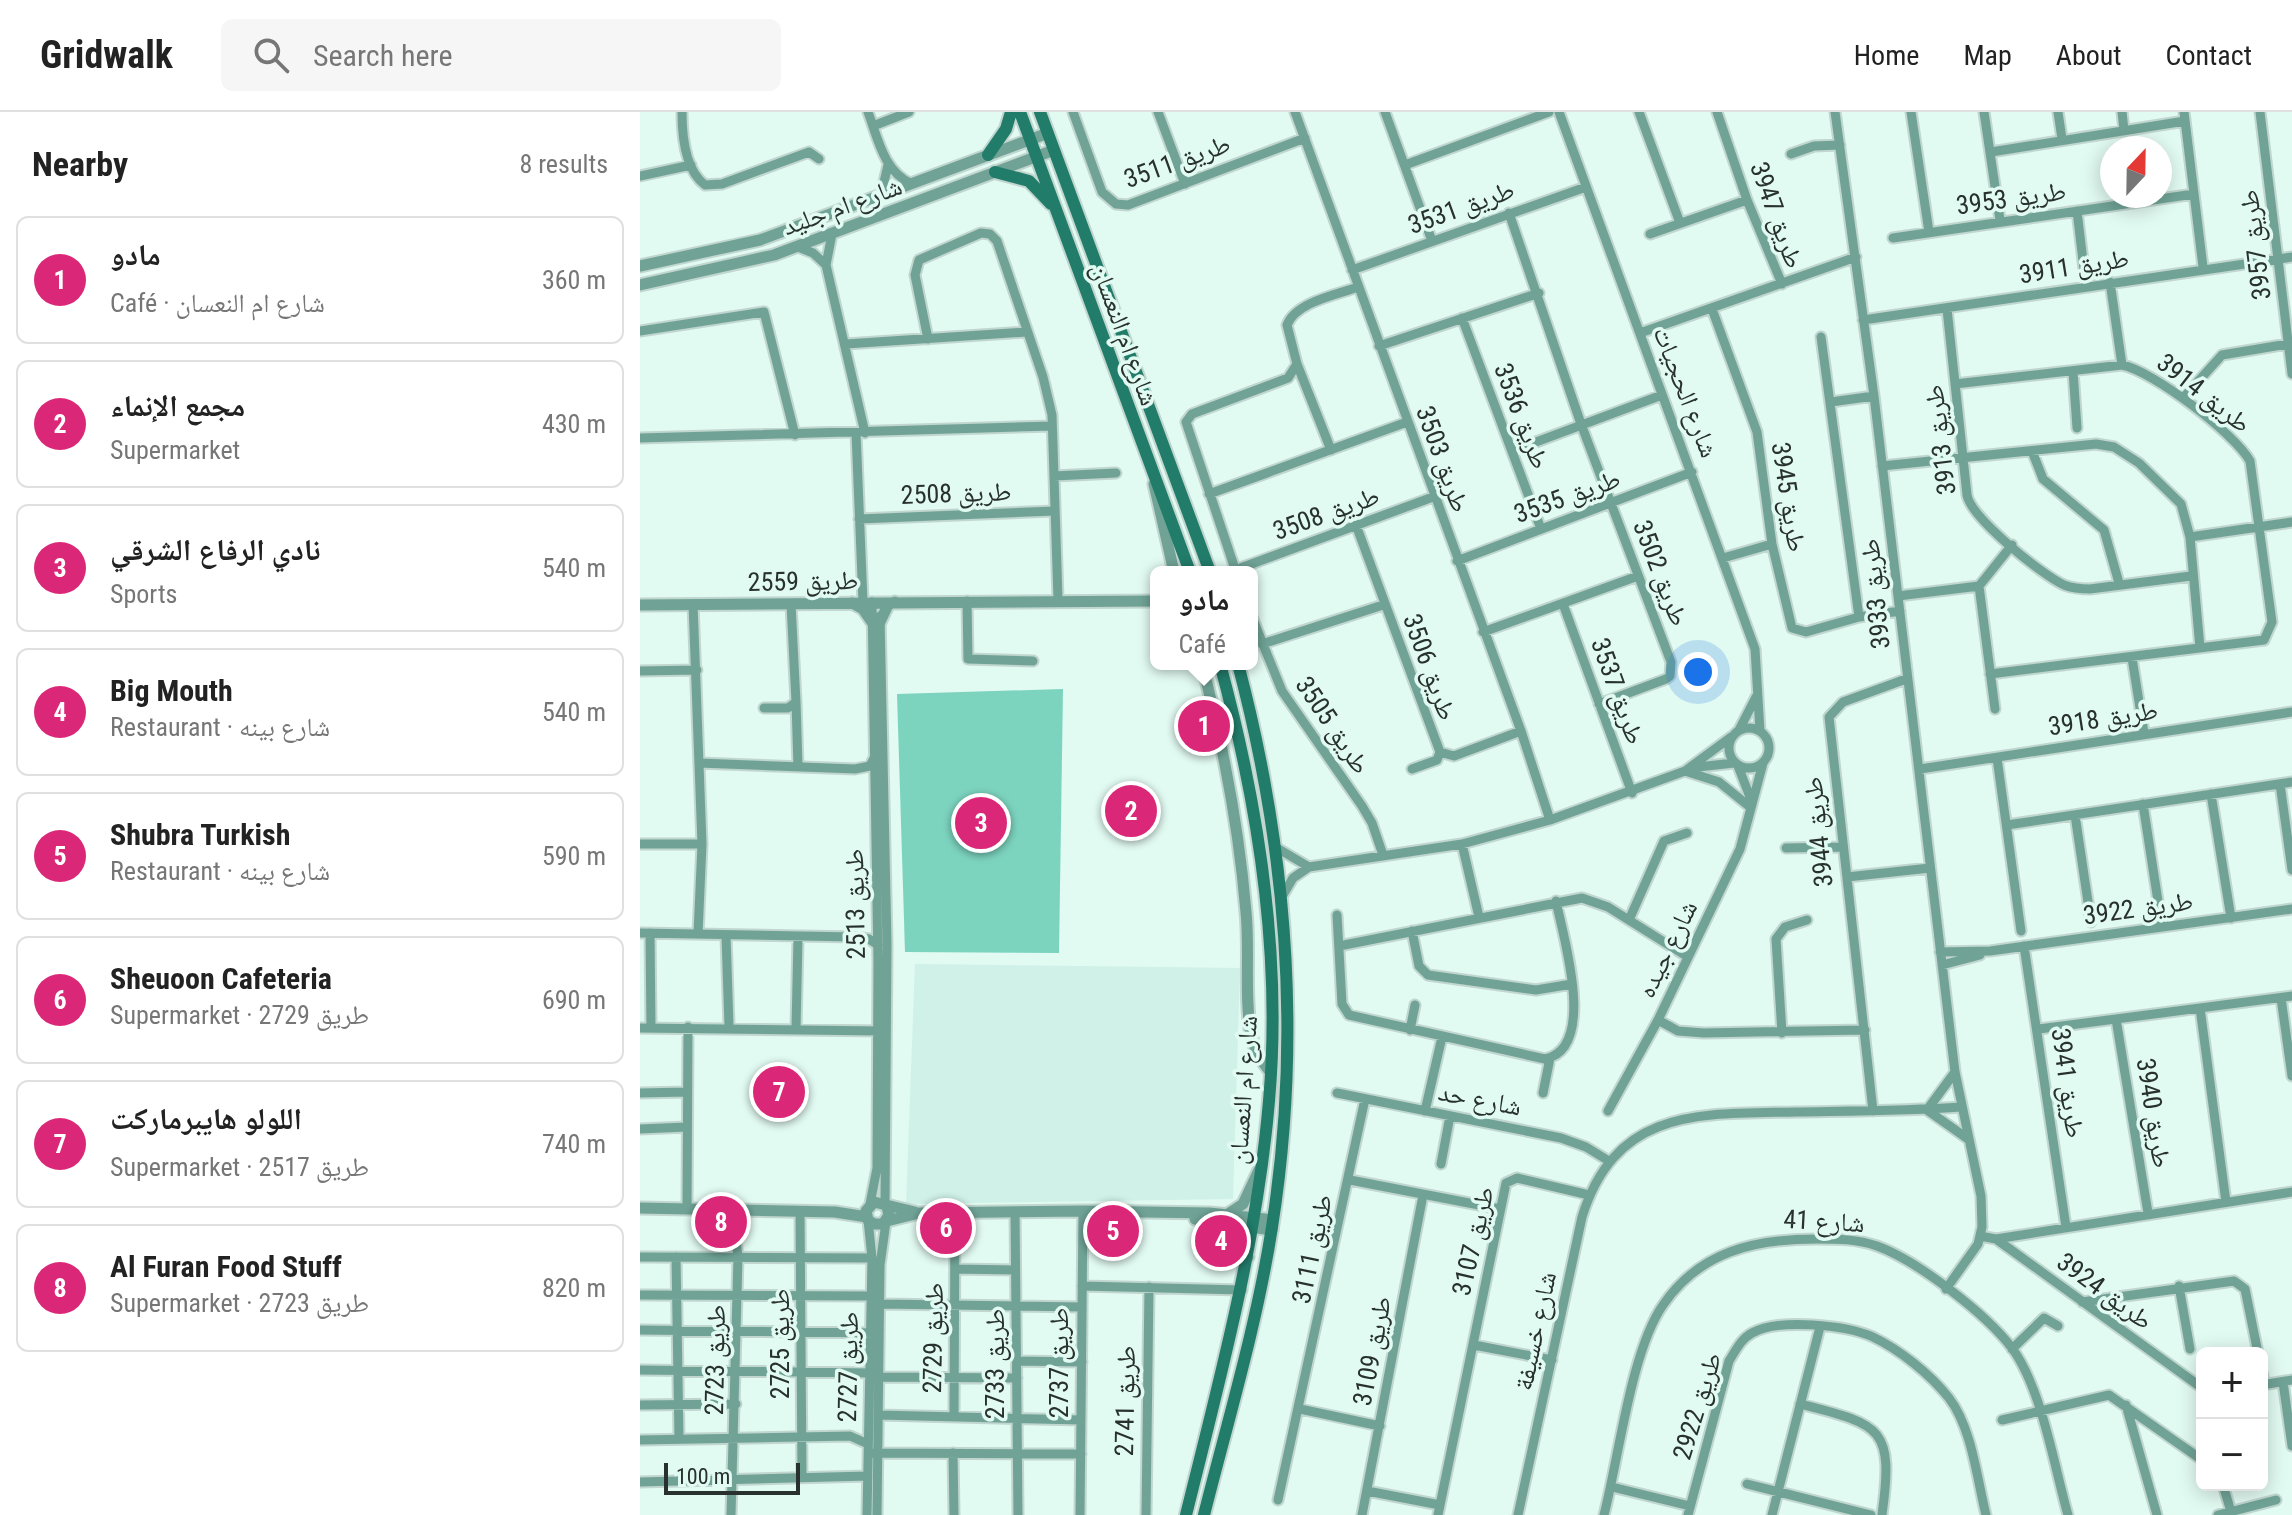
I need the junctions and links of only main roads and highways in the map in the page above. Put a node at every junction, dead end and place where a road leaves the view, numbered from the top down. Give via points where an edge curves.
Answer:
1 (1011, 112) edge
2 (1020, 112) edge
3 (1040, 112) edge
4 (988, 155) road end
5 (995, 172) road end
6 (1056, 209) junction
7 (1188, 566) edge
8 (1208, 566) edge
9 (1221, 670) edge
10 (1239, 670) edge
11 (1205, 1514) edge
12 (1186, 1515) edge

1 - 4 main road
2 - 6 main road, شارع ام النعسان
3 - 8 main road, شارع ام النعسان
5 - 6 main road via 1029,181
6 - 7 main road, شارع ام النعسان
9 - 12 main road, شارع ام النعسان via 1258,843 1271,1073 1242,1290
10 - 11 main road, شارع ام النعسان via 1277,848 1288,1049 1272,1225

